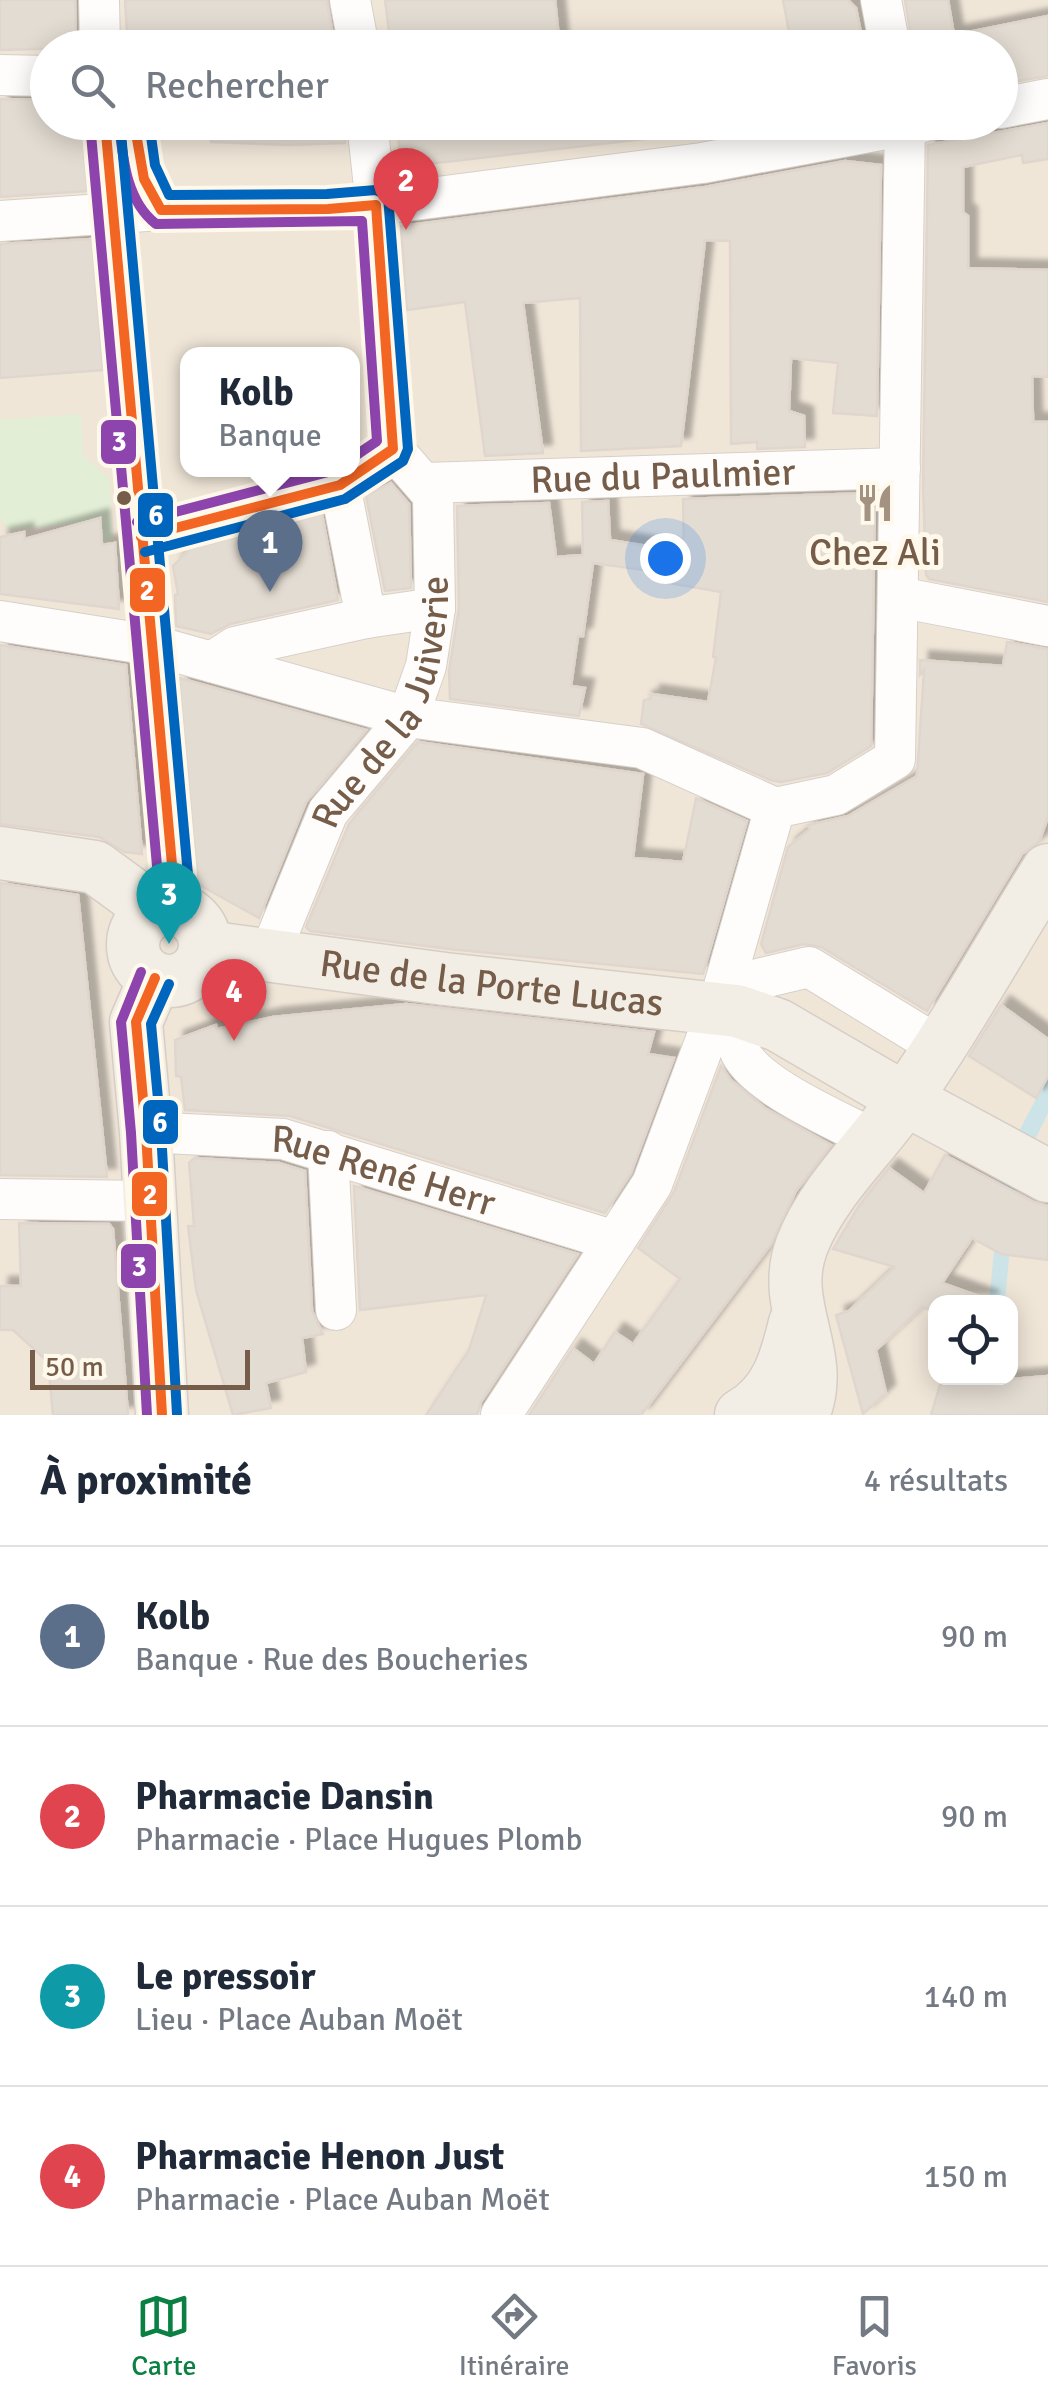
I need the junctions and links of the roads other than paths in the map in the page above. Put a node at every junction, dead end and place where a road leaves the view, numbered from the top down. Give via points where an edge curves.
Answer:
1 (100, 0) edge
2 (350, 0) edge
3 (880, 0) edge
4 (100, 30) edge
5 (356, 30) edge
6 (886, 30) edge
7 (0, 75) edge
8 (30, 76) edge
9 (1048, 99) edge
10 (1018, 105) edge
11 (108, 140) edge
12 (136, 140) edge
13 (369, 140) edge
14 (825, 140) edge
15 (910, 140) edge
16 (376, 205) junction
17 (161, 210) junction
18 (114, 213) junction
19 (0, 221) edge
20 (393, 449) junction
21 (900, 468) junction
22 (360, 471) edge
23 (352, 477) edge
24 (425, 483) junction
25 (340, 485) junction
26 (141, 537) junction
27 (898, 597) junction
28 (435, 608) junction
29 (366, 618) junction
30 (0, 621) edge
31 (1048, 626) edge
32 (151, 645) junction
33 (212, 662) junction
34 (408, 717) junction
35 (775, 808) junction
36 (0, 853) edge
37 (1048, 870) edge
38 (179, 923) junction
39 (268, 958) junction
40 (728, 1009) junction
41 (938, 1046) junction
42 (890, 1120) junction
43 (146, 1132) junction
44 (328, 1150) junction
45 (1048, 1176) edge
46 (0, 1199) edge
47 (150, 1202) junction
48 (615, 1241) junction
49 (155, 1280) junction
50 (336, 1310) dead end
51 (797, 1312) junction
52 (162, 1415) edge
53 (199, 1415) edge
54 (501, 1415) edge
55 (741, 1415) edge
56 (803, 1415) edge

1 - 4 street
2 - 5 street
3 - 6 street
7 - 8 street
9 - 10 street
11 - 18 street
12 - 17 street via 139,171
13 - 16 street
14 - 16 street via 702,163
15 - 21 street
16 - 17 street
16 - 20 street
17 - 18 street
18 - 19 street
18 - 26 street
20 - 22 street
20 - 24 street
21 - 24 street, Rue du Paulmier
21 - 27 street
23 - 25 street
24 - 28 street, Rue de la Juiverie via 433,495
25 - 26 street
25 - 29 street
26 - 32 street
27 - 31 street
27 - 35 street via 895,758 836,795
28 - 29 street
28 - 34 street, Rue de la Juiverie via 426,666
29 - 33 street via 234,646
30 - 32 street
32 - 33 street
32 - 38 street
33 - 34 street
34 - 35 street via 642,748
34 - 39 street, Rue de la Juiverie via 328,812
35 - 40 street
36 - 38 main road via 95,866
37 - 41 main road
38 - 39 main road, Rue de la Porte Lucas
38 - 43 main road via 197,968 178,980 154,978 136,1022
39 - 40 main road, Rue de la Porte Lucas
40 - 41 street via 750,980 809,967
40 - 42 main road, Rue de la Porte Lucas via 778,1025
40 - 48 street via 652,1184
41 - 42 main road
42 - 45 main road, Rue de la Porte Lucas
42 - 51 main road via 817,1212 800,1249
43 - 44 street, Rue René Herr via 284,1139
43 - 47 main road
44 - 48 street, Rue René Herr
44 - 50 street
46 - 47 street
47 - 49 main road
48 - 54 street
49 - 52 main road
49 - 53 main road
51 - 55 main road via 772,1390
51 - 56 main road via 814,1368

